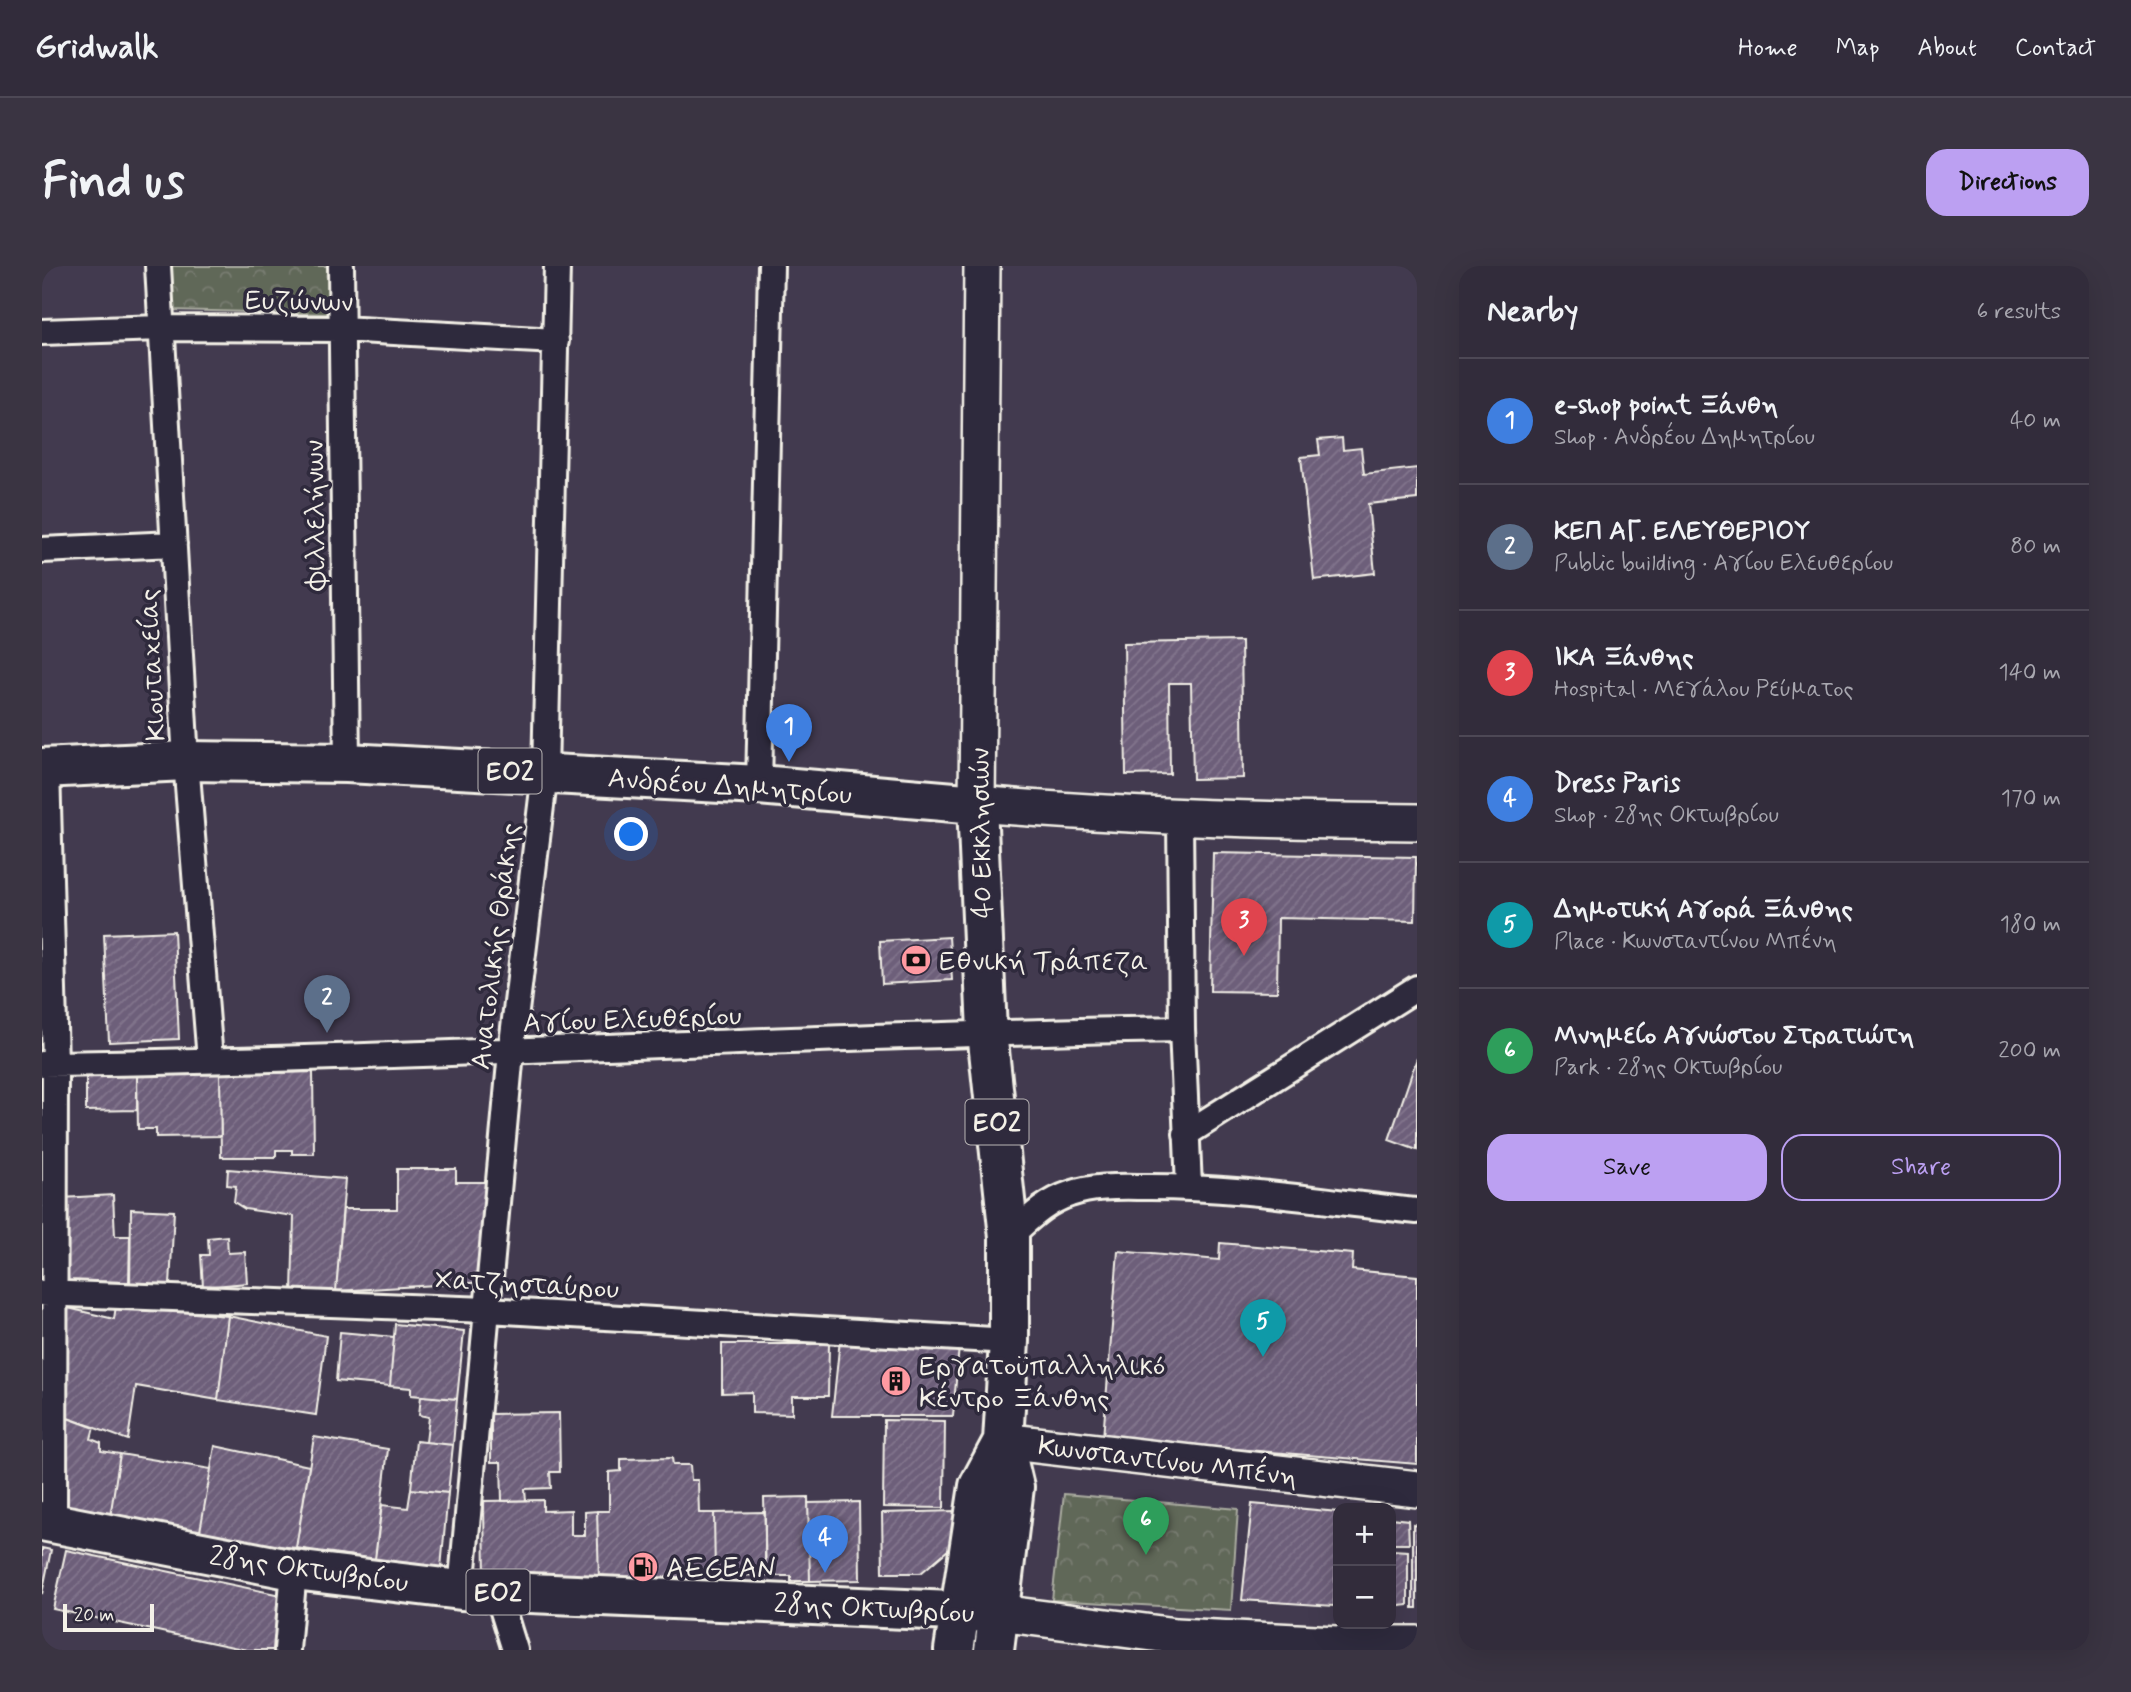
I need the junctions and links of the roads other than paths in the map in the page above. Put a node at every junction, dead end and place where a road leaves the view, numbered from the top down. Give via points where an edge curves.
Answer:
1 (158, 266) edge
2 (341, 266) edge
3 (557, 266) edge
4 (771, 266) edge
5 (982, 266) edge
6 (161, 328) junction
7 (341, 329) junction
8 (42, 332) edge
9 (556, 341) junction
10 (174, 544) junction
11 (42, 550) edge
12 (186, 761) junction
13 (347, 762) junction
14 (44, 768) edge
15 (545, 773) junction
16 (759, 785) junction
17 (977, 804) junction
18 (1181, 818) junction
19 (1416, 822) edge
20 (1417, 988) edge
21 (1182, 1029) junction
22 (987, 1032) junction
23 (511, 1052) junction
24 (210, 1060) junction
25 (48, 1064) edge
26 (1185, 1134) junction
27 (1189, 1187) junction
28 (1417, 1211) edge
29 (1009, 1237) junction
30 (47, 1294) edge
31 (487, 1310) junction
32 (1009, 1341) junction
33 (1003, 1441) junction
34 (1417, 1489) edge
35 (48, 1522) edge
36 (294, 1570) junction
37 (479, 1591) junction
38 (960, 1610) junction
39 (999, 1613) junction
40 (1417, 1644) edge
41 (1332, 1647) edge
42 (287, 1650) edge
43 (515, 1650) edge
44 (954, 1650) edge
45 (993, 1650) edge

1 - 6 street, Κιουταχείας
2 - 7 street, Φιλλελήνων
3 - 9 street, Ανατολικής Θράκης
4 - 16 street
5 - 17 street, 40 Εκκλησιών
6 - 7 street, Ευζώνων
6 - 8 street, Ευζώνων
6 - 10 street, Κιουταχείας
7 - 9 street, Ευζώνων
7 - 13 street, Φιλλελήνων
9 - 15 street, Ανατολικής Θράκης
10 - 11 street
10 - 12 street, Κιουταχείας
12 - 13 main road, Ανδρέου Δημητρίου / ΕΟ2
12 - 14 main road, Ανδρέου Δημητρίου / ΕΟ2
12 - 24 street, Κιουταχείας
13 - 15 main road, Ανδρέου Δημητρίου / ΕΟ2
14 - 25 street
15 - 16 main road, Ανδρέου Δημητρίου / ΕΟ2
15 - 23 street, Ανατολικής Θράκης
16 - 17 main road, Ανδρέου Δημητρίου / ΕΟ2
17 - 18 street, Ανδρέου Δημητρίου
17 - 22 main road, 40 Εκκλησιών / ΕΟ2
18 - 19 street, Ανδρέου Δημητρίου
18 - 21 street
20 - 26 street
21 - 22 street, Αγίου Ελευθερίου
21 - 26 street
22 - 23 street, Αγίου Ελευθερίου
22 - 29 main road, 40 Εκκλησιών / ΕΟ2
23 - 24 street, Αγίου Ελευθερίου
23 - 31 street, Ανατολικής Θράκης
24 - 25 street, Αγίου Ελευθερίου
25 - 30 street
26 - 27 street
27 - 28 street
27 - 29 street via 1115,1187 1070,1194 1049,1203
29 - 32 main road, 40 Εκκλησιών / ΕΟ2
30 - 31 street, Χατζησταύρου
30 - 35 street
31 - 32 street, Χατζησταύρου
31 - 37 street, Ανατολικής Θράκης
32 - 33 main road, 40 Εκκλησιών / ΕΟ2
33 - 34 street, Κωνσταντίνου Μπένη
33 - 38 main road, 40 Εκκλησιών / ΕΟ2 via 979,1486
33 - 39 main road, 40 Εκκλησιών / ΕΟ2 via 1014,1487
35 - 36 main road, 28ης Οκτωβρίου / ΕΟ2
36 - 37 main road, 28ης Οκτωβρίου / ΕΟ2
36 - 42 street
37 - 38 main road, 28ης Οκτωβρίου / ΕΟ2
37 - 43 street
38 - 39 main road, 28ης Οκτωβρίου / ΕΟ2
38 - 44 main road, 40 Εκκλησιών / ΕΟ2
39 - 41 street, 28ης Οκτωβρίου via 1176,1636
39 - 45 main road, 40 Εκκλησιών / ΕΟ2
40 - 41 street, 28ης Οκτωβρίου

